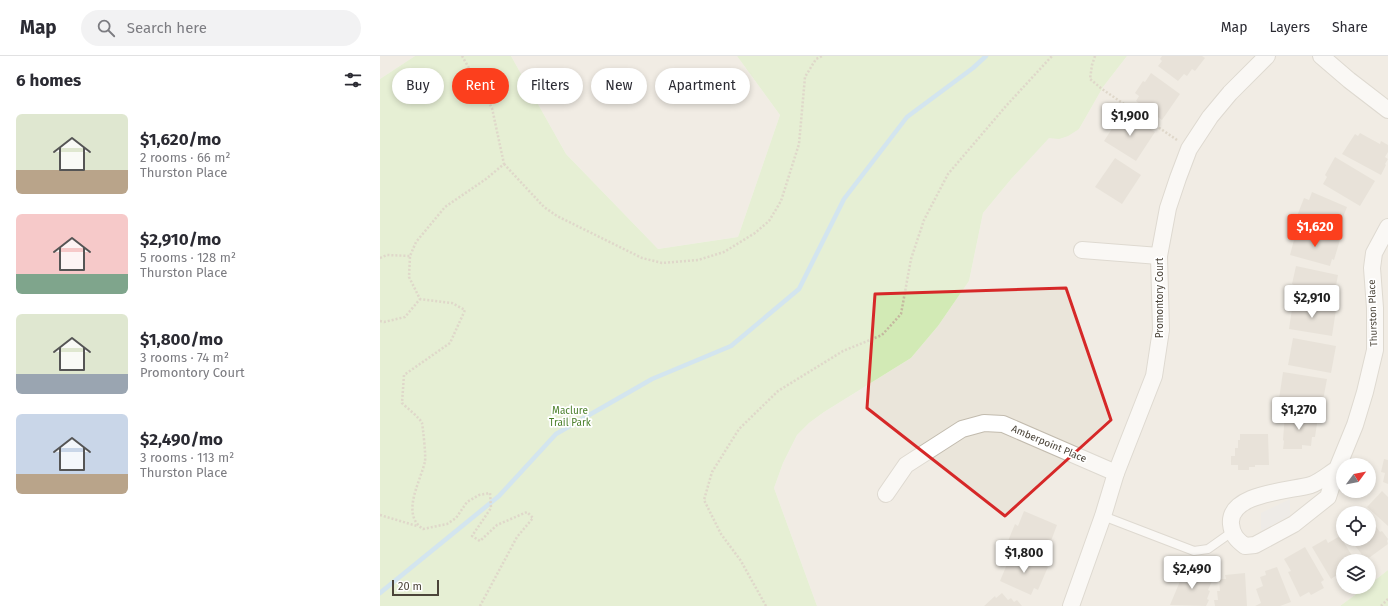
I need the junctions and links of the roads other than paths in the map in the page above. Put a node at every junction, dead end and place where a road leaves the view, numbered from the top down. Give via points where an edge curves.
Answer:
1 (1267, 56) edge
2 (1321, 56) edge
3 (1388, 110) edge
4 (1388, 228) edge
5 (1082, 250) dead end
6 (1160, 256) junction
7 (1341, 458) edge
8 (1336, 470) edge
9 (1116, 472) junction
10 (1336, 472) edge
11 (886, 494) dead end
12 (1103, 516) junction
13 (1232, 532) junction
14 (1071, 606) edge

1 - 6 street, Promontory Court via 1225,99 1189,149 1168,208
2 - 3 street
4 - 7 street, Thurston Place via 1374,253 1372,268 1375,350 1366,392
5 - 6 street
6 - 9 street, Promontory Court via 1161,330 1154,376
8 - 13 street via 1312,484 1251,498 1242,503 1231,521
9 - 11 street, Amberpoint Place via 1003,424 984,423 962,429 906,465
9 - 12 street, Promontory Court
10 - 13 street, Thurston Place via 1328,497 1294,524 1255,545 1245,546
12 - 13 lane via 1194,551 1208,549
12 - 14 street, Promontory Court

